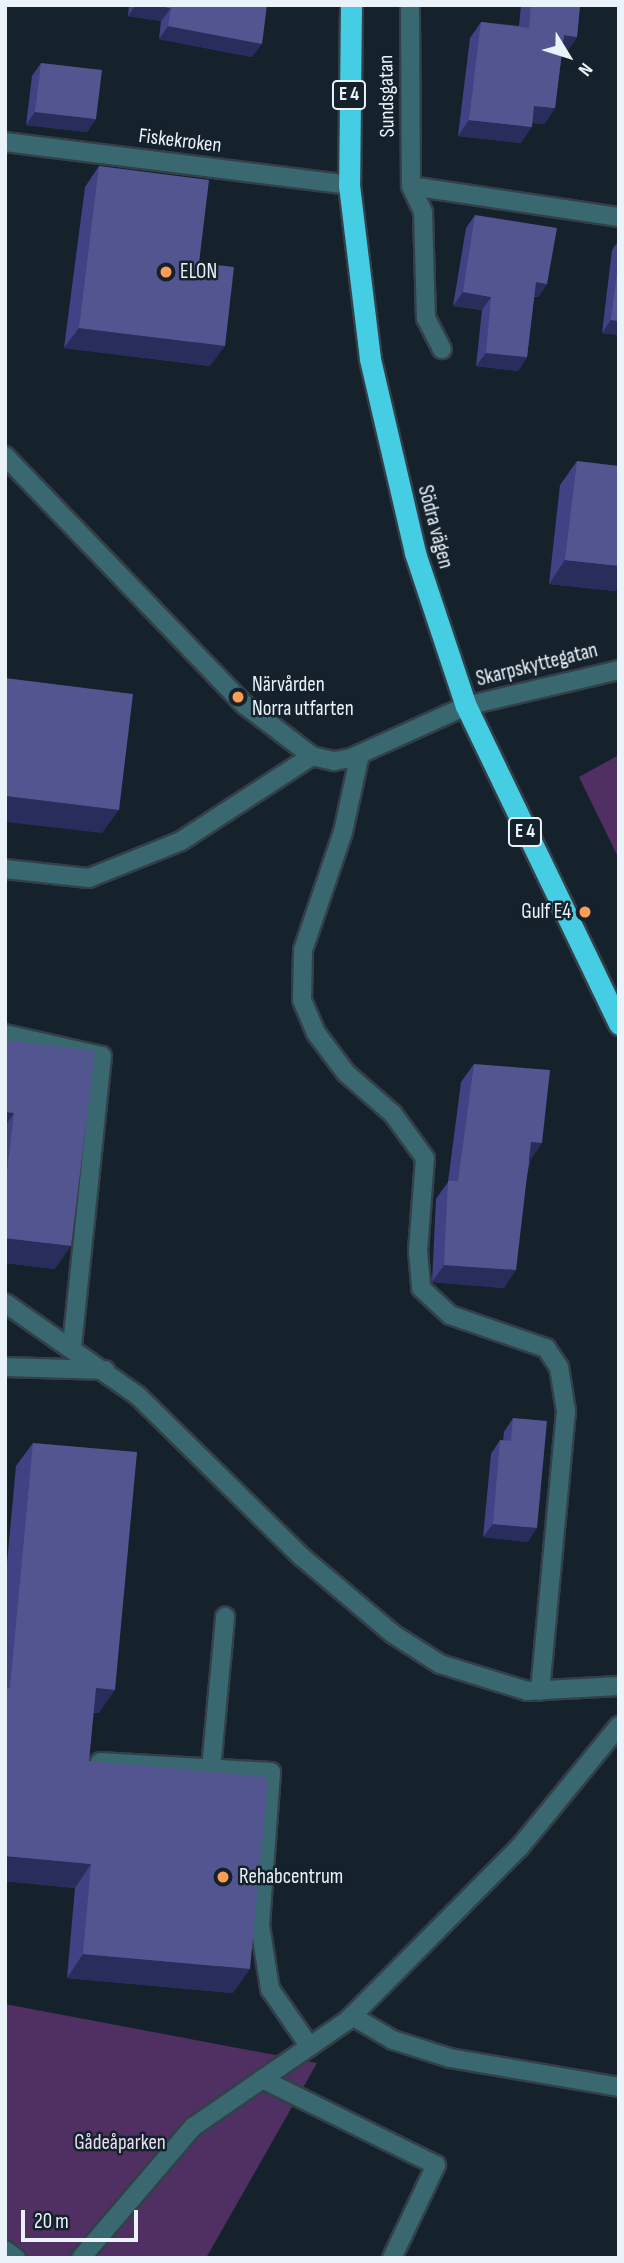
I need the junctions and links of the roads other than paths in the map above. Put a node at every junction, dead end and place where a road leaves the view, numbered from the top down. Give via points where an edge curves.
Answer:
1 (351, 5) edge
2 (411, 5) edge
3 (5, 142) edge
4 (349, 185) junction
5 (411, 186) junction
6 (619, 217) edge
7 (442, 349) dead end
8 (5, 456) edge
9 (619, 670) edge
10 (466, 706) junction
11 (360, 754) junction
12 (312, 756) junction
13 (5, 869) edge
14 (619, 1024) edge
15 (5, 1034) edge
16 (5, 1303) edge
17 (72, 1347) junction
18 (5, 1367) edge
19 (105, 1370) junction
20 (225, 1617) dead end
21 (619, 1686) edge
22 (540, 1691) junction
23 (615, 1736) edge
24 (95, 1762) edge
25 (211, 1769) junction
26 (352, 2016) junction
27 (310, 2047) junction
28 (262, 2079) junction
29 (619, 2087) edge
30 (5, 2250) edge
31 (16, 2258) edge
32 (80, 2258) edge
33 (392, 2258) edge

1 - 4 highway, Södra vägen / E 4
2 - 5 street, Sundsgatan
3 - 4 street, Fiskekroken
4 - 10 highway, Södra vägen / E 4 via 370,359 415,553
5 - 6 street
5 - 7 street via 423,212 426,318
8 - 12 street via 246,705
9 - 10 street, Skarpskyttegatan
10 - 11 street, Skarpskyttegatan
10 - 14 highway, Södra vägen / E 4
11 - 12 street, Skarpskyttegatan via 334,761
11 - 22 street via 343,832 303,950 302,1000 316,1033 346,1073 393,1114 425,1158 418,1251 421,1288 450,1315 546,1348 559,1367 566,1411
12 - 13 street via 181,841 89,878
15 - 17 street via 102,1056
16 - 17 street
17 - 19 street
18 - 19 street
19 - 22 street via 302,1557 393,1634 440,1664 482,1680
20 - 25 street
21 - 22 street
23 - 26 street via 519,1848
24 - 25 street
25 - 27 street via 271,1772 260,1925 270,1989
26 - 27 street
26 - 29 street via 393,2040 450,2058
27 - 28 street
28 - 32 street via 193,2127
28 - 33 street via 436,2165
30 - 31 street

